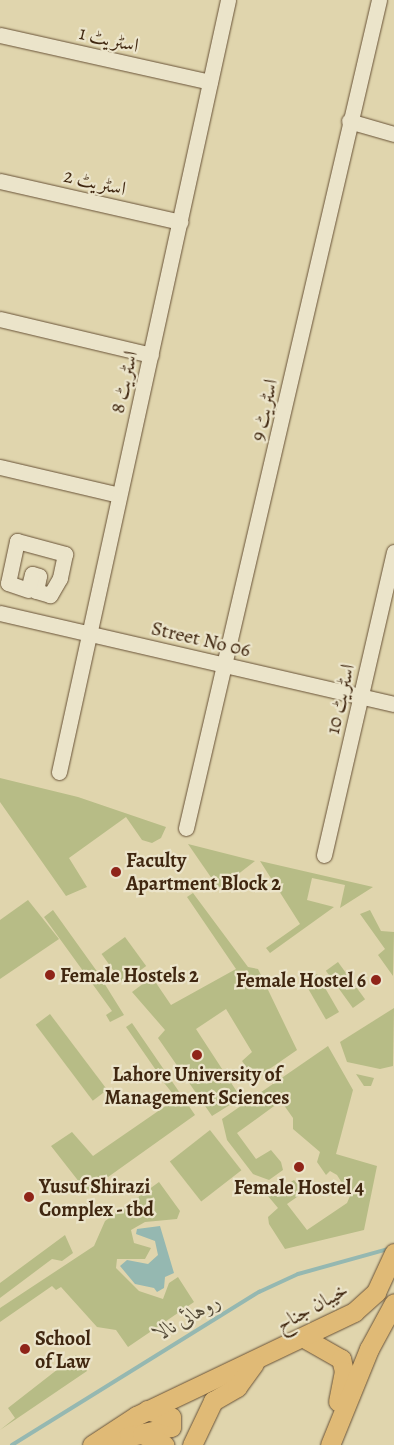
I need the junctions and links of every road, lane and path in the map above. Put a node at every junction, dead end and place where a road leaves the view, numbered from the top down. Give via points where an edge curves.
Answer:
1 (228, 0) edge
2 (379, 0) edge
3 (0, 35) edge
4 (210, 82) junction
5 (349, 120) junction
6 (394, 134) edge
7 (0, 181) edge
8 (180, 222) junction
9 (0, 319) edge
10 (151, 354) junction
11 (0, 467) edge
12 (119, 495) junction
13 (394, 552) edge
14 (50, 595) joint
15 (0, 613) edge
16 (88, 634) junction
17 (226, 665) junction
18 (361, 696) junction
19 (394, 704) edge
20 (59, 772) dead end
21 (186, 828) dead end
22 (324, 855) dead end
23 (393, 1258) edge
24 (394, 1304) edge
25 (304, 1338) junction
26 (254, 1362) junction
27 (147, 1410) junction
28 (333, 1437) edge
29 (123, 1440) edge
30 (92, 1445) edge
31 (166, 1445) edge
32 (192, 1445) edge

1 - 4 street, اسٹریٹ 8
2 - 5 street, اسٹریٹ 9
3 - 4 street, اسٹریٹ 1
4 - 8 street, اسٹریٹ 8
5 - 6 street
5 - 17 street, اسٹریٹ 9
7 - 8 street, اسٹریٹ 2
8 - 10 street, اسٹریٹ 8
9 - 10 street
10 - 12 street, اسٹریٹ 8
11 - 12 street
12 - 16 street, اسٹریٹ 8
13 - 18 street, اسٹریٹ 10
14 - 14 street via 36,591 39,576 32,574 28,590 8,583 17,542 65,554 60,578
15 - 16 street, Street No 06
16 - 17 street, Street No 06
16 - 20 street, اسٹریٹ 8
17 - 18 street, Street No 06
17 - 21 street, اسٹریٹ 9
18 - 19 street, Street No 06
18 - 22 street, اسٹریٹ 10
23 - 25 main road, خیبان جناح via 368,1300
24 - 28 main road
25 - 26 main road, خیبان جناح
25 - 28 main road via 336,1354 344,1366
26 - 27 main road, خیبان جناح
26 - 32 main road via 237,1387 213,1401
27 - 29 main road via 171,1417 171,1428 144,1429
27 - 30 main road, خیبان جناح
29 - 31 main road via 149,1435

